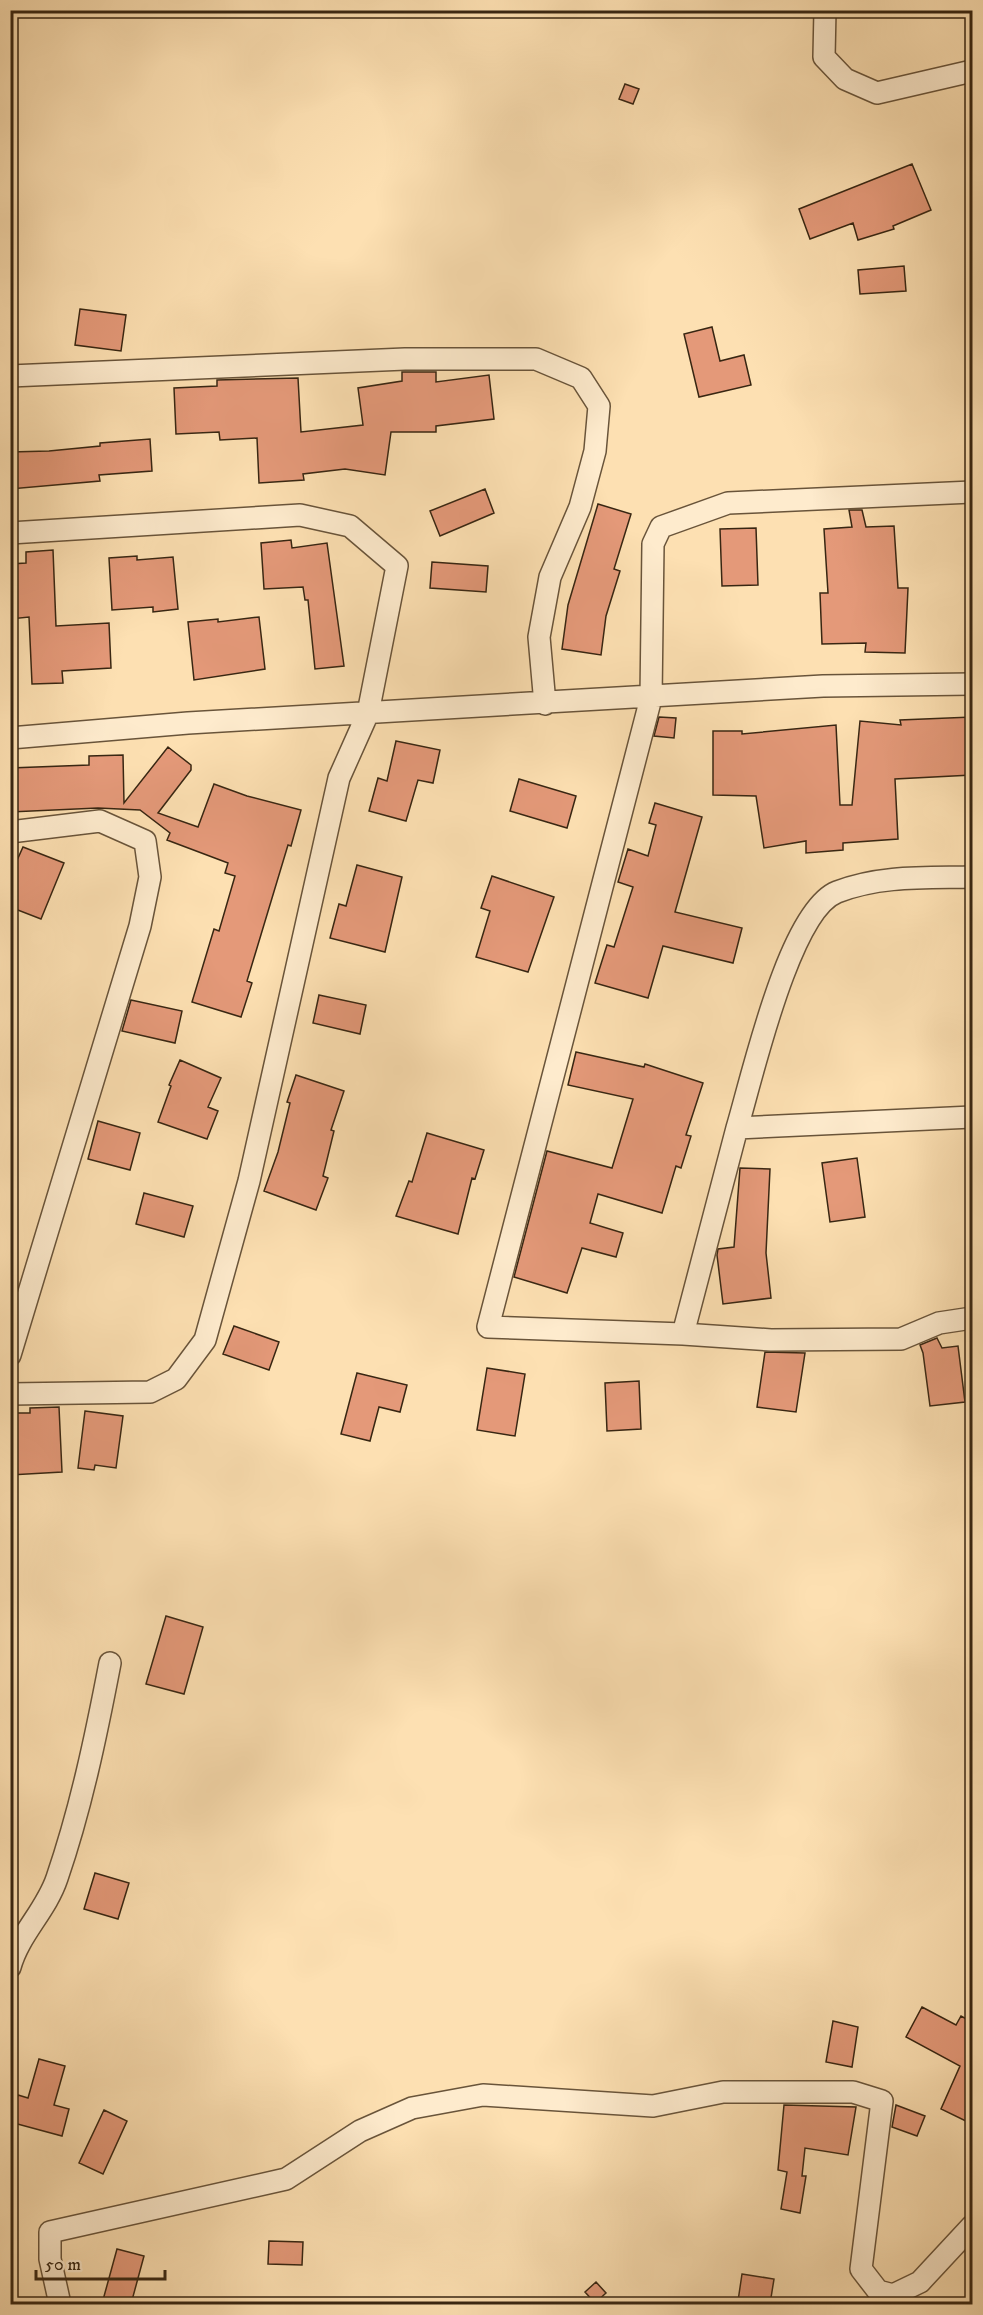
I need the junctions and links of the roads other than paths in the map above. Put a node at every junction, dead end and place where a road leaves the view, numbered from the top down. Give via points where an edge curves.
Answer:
1 (825, 10) edge
2 (972, 70) edge
3 (10, 376) edge
4 (972, 492) edge
5 (10, 533) edge
6 (972, 684) edge
7 (651, 698) junction
8 (545, 704) junction
9 (368, 714) junction
10 (10, 738) edge
11 (10, 832) edge
12 (972, 877) edge
13 (972, 1118) edge
14 (737, 1128) junction
15 (972, 1318) edge
16 (683, 1334) junction
17 (10, 1355) edge
18 (10, 1394) edge
19 (110, 1664) dead end
20 (10, 1967) edge
21 (972, 2226) edge
22 (60, 2304) edge

1 - 2 street via 825,57 844,79 877,93
3 - 8 street via 405,359 536,359 581,378 598,406 595,451 580,507 550,577 539,637
4 - 7 street via 729,503 661,527 653,544
5 - 9 street via 300,515 350,526 398,566
6 - 7 street via 824,686
7 - 8 street
7 - 16 street via 488,1327
8 - 9 street
9 - 10 street via 188,723
9 - 18 street via 339,778 249,1181 205,1340 177,1379 150,1392
11 - 17 street via 100,821 145,841 150,877 140,926
12 - 14 street via 885,879 844,890 834,893 803,926 780,981
13 - 14 street
14 - 16 street
15 - 16 street via 939,1323 901,1339 771,1340
19 - 20 street via 90,1767 57,1879 45,1907 15,1951
21 - 22 street via 920,2282 893,2295 878,2291 861,2269 882,2101 853,2092 723,2092 653,2106 483,2095 412,2108 360,2131 286,2179 51,2232 50,2259

